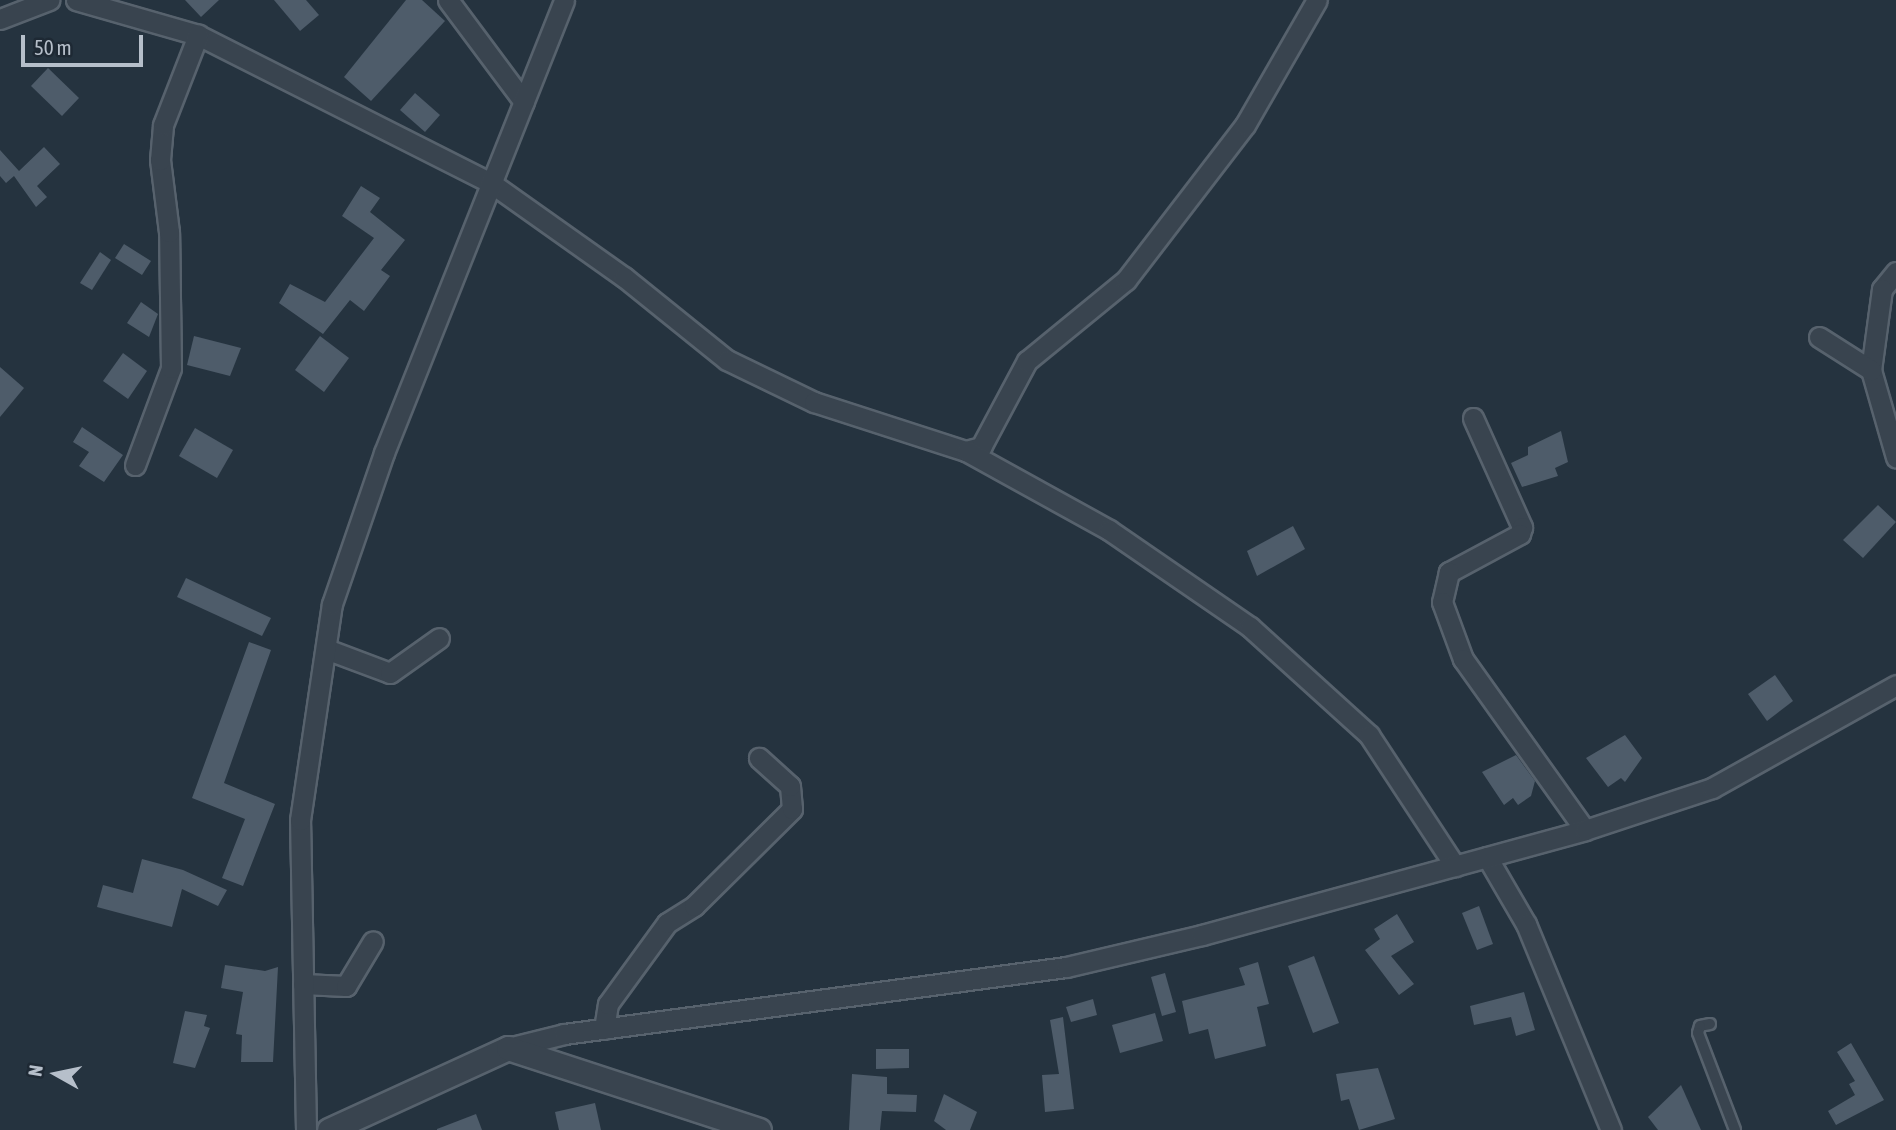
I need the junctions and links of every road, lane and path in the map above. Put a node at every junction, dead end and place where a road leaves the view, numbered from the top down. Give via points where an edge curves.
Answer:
1 (49, 0) edge
2 (76, 0) edge
3 (448, 0) edge
4 (564, 0) edge
5 (1317, 0) edge
6 (0, 19) edge
7 (198, 35) junction
8 (524, 102) junction
9 (491, 183) junction
10 (1896, 272) edge
11 (1819, 337) dead end
12 (1871, 370) junction
13 (1473, 418) dead end
14 (966, 451) junction
15 (1896, 457) edge
16 (135, 465) dead end
17 (439, 638) dead end
18 (326, 649) junction
19 (1896, 685) edge
20 (759, 758) dead end
21 (1585, 830) junction
22 (1486, 857) junction
23 (1455, 866) junction
24 (373, 941) dead end
25 (303, 984) junction
26 (1710, 1024) dead end
27 (604, 1029) junction
28 (508, 1048) junction
29 (306, 1130) edge
30 (329, 1130) edge
31 (759, 1130) edge
32 (1611, 1130) edge
33 (1735, 1130) edge

1 - 6 street
2 - 7 street
3 - 8 street
4 - 8 street
5 - 14 street via 1245,125 1126,280 1027,361 981,447
7 - 9 street
7 - 16 street via 163,125 159,160 169,232 171,368
8 - 9 street
9 - 14 street via 624,277 727,360 814,402
9 - 18 street via 384,453 332,604
10 - 12 street via 1882,289
11 - 12 street
12 - 15 street
13 - 21 street via 1522,527 1520,534 1450,572 1442,602 1463,659
14 - 23 street via 1109,530 1261,636 1369,735
17 - 18 street via 390,673
18 - 25 street via 300,820
19 - 21 street via 1712,788
20 - 27 street via 790,786 792,808 694,906 667,923 608,1004
21 - 22 street
22 - 23 street
22 - 32 street via 1526,924
23 - 27 street via 1066,967
24 - 25 street via 346,986
25 - 29 street
26 - 33 lane via 1700,1026 1698,1033
27 - 28 street
28 - 30 street
28 - 31 street

